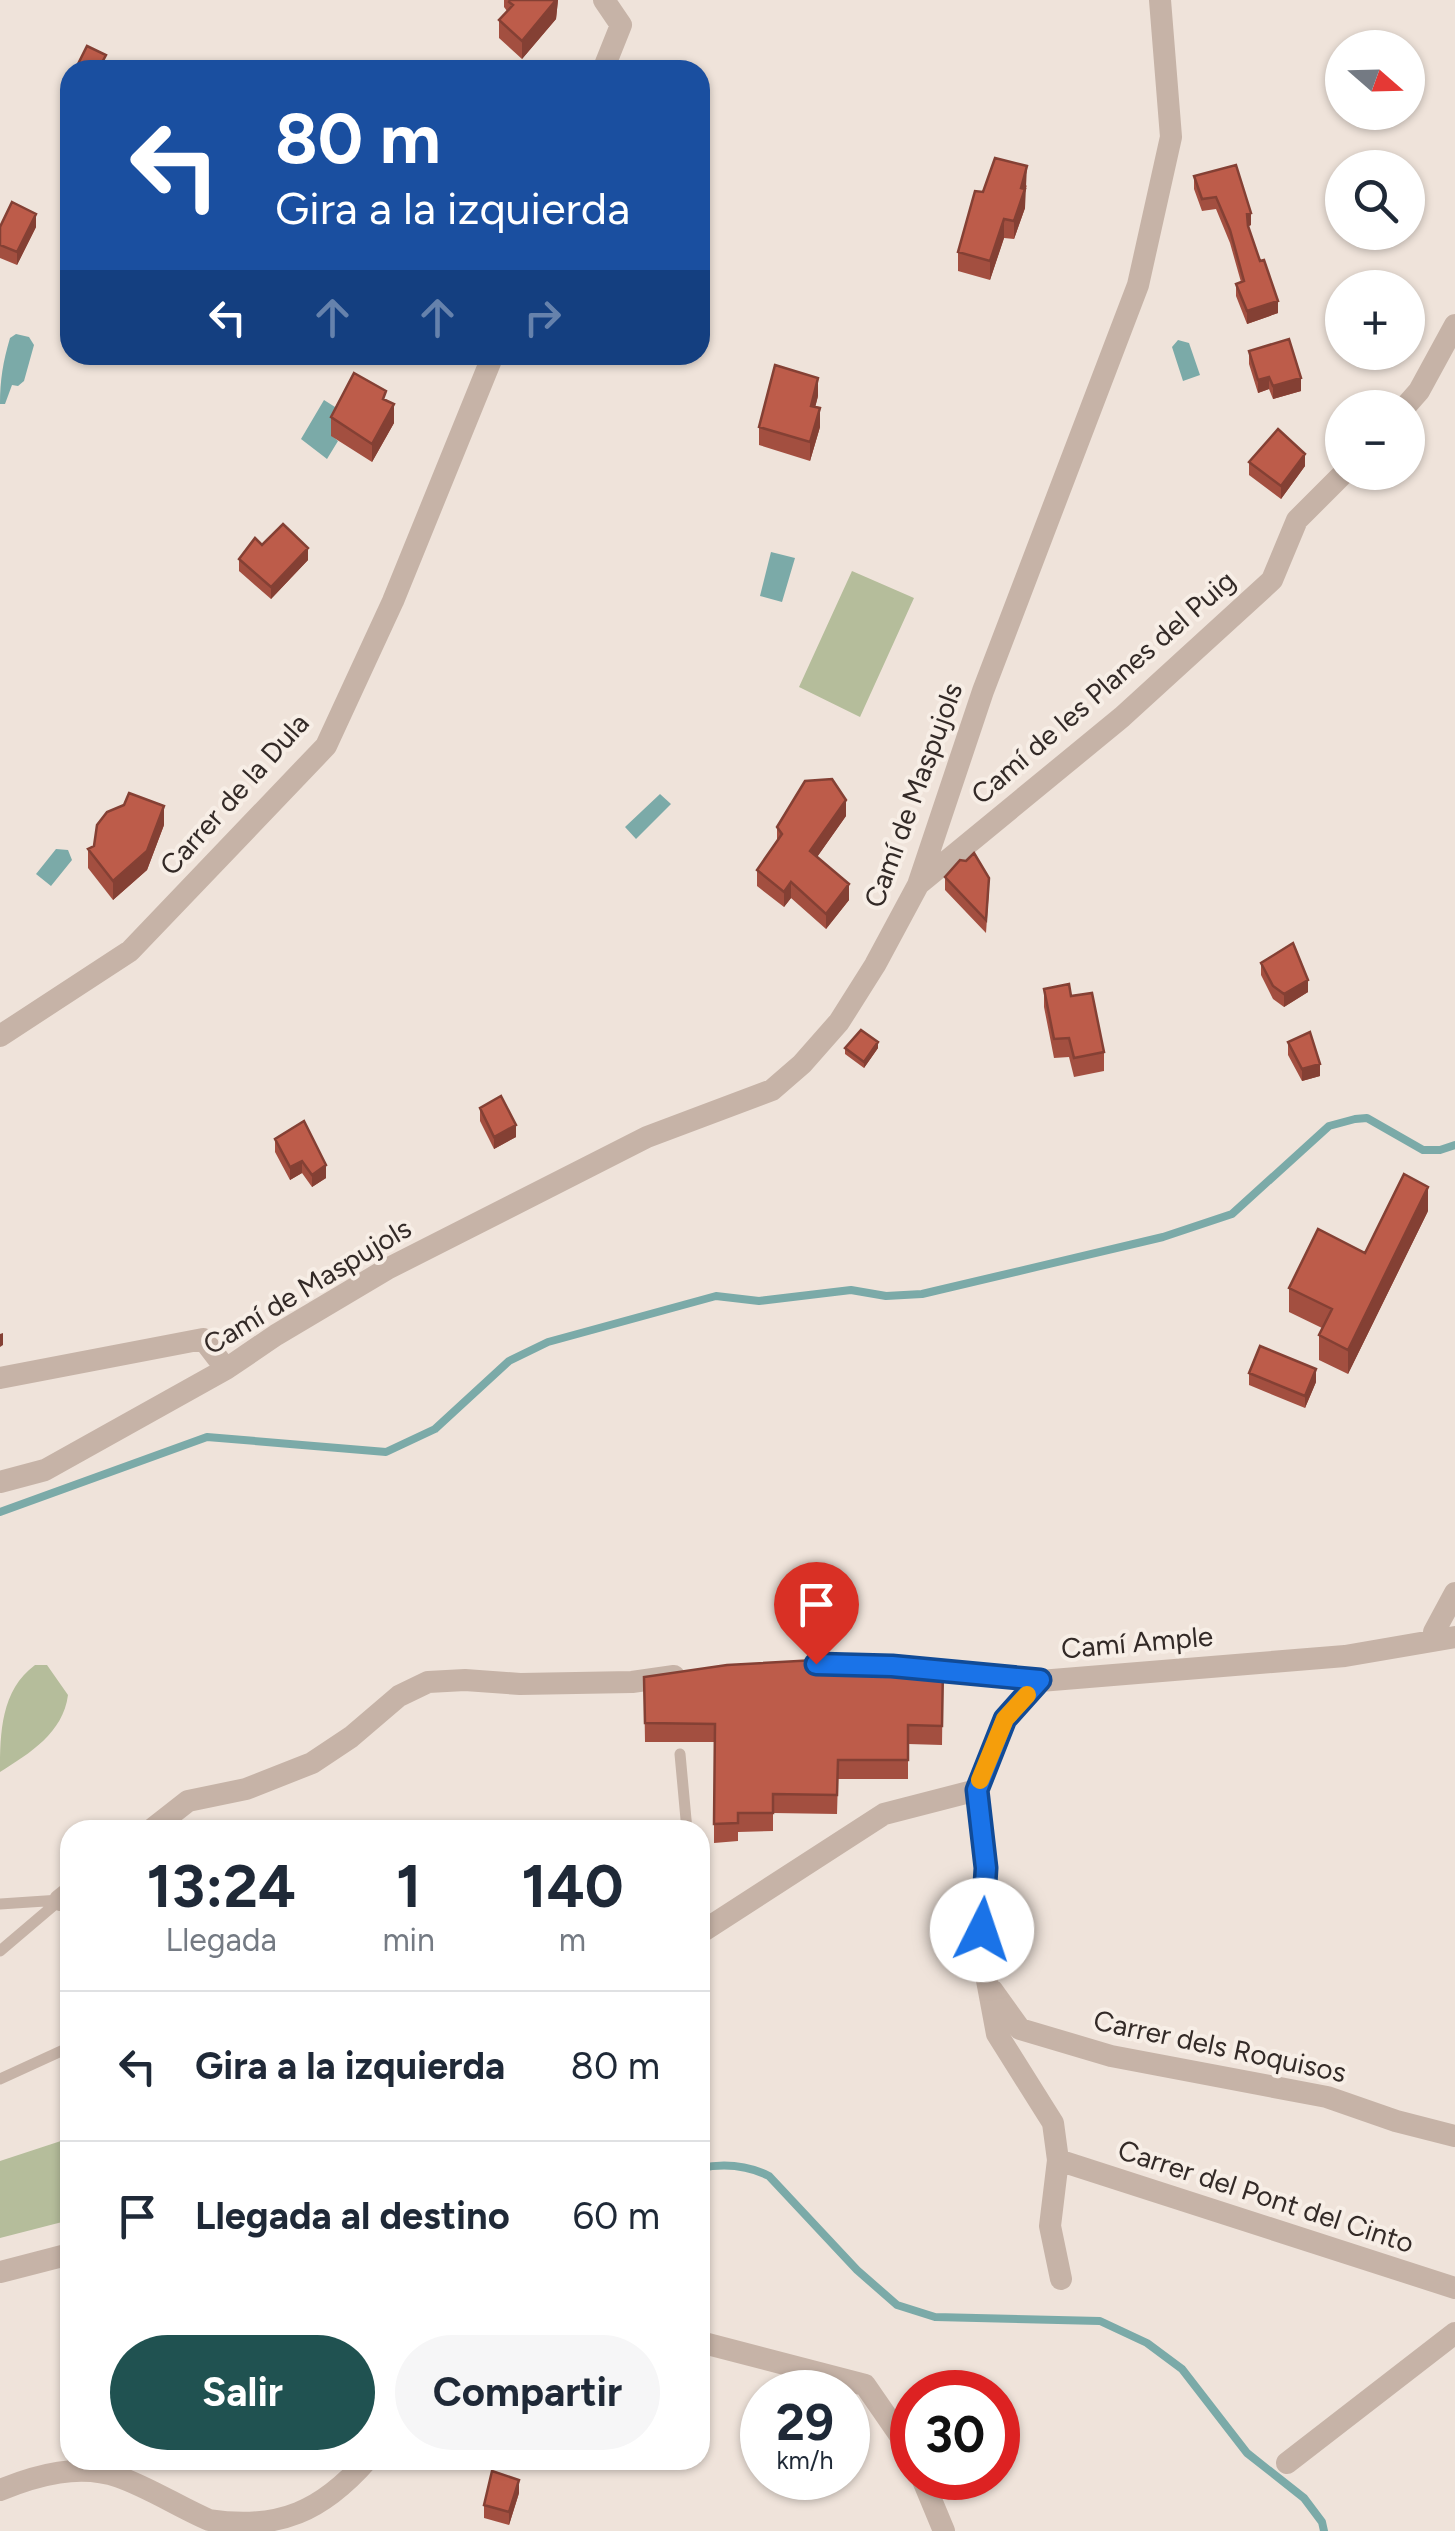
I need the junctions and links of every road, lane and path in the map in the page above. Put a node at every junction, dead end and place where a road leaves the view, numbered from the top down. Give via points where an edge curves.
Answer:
1 (604, 0) edge
2 (1160, 0) edge
3 (607, 60) edge
4 (1455, 325) edge
5 (489, 365) edge
6 (1419, 390) edge
7 (1327, 490) edge
8 (918, 885) junction
9 (0, 1036) edge
10 (226, 1369) junction
11 (0, 1378) edge
12 (0, 1482) edge
13 (1455, 1593) edge
14 (1444, 1634) edge
15 (892, 1666) edge
16 (688, 1674) edge
17 (1040, 1680) junction
18 (680, 1754) dead end
19 (977, 1790) junction
20 (164, 1820) edge
21 (686, 1820) edge
22 (60, 1897) edge
23 (60, 1900) edge
24 (0, 1904) edge
25 (710, 1926) edge
26 (0, 1951) edge
27 (990, 1987) junction
28 (60, 2051) edge
29 (0, 2080) edge
30 (1455, 2136) edge
31 (1058, 2160) junction
32 (60, 2257) edge
33 (0, 2272) edge
34 (1061, 2279) dead end
35 (1455, 2288) edge
36 (1455, 2333) edge
37 (710, 2345) edge
38 (890, 2421) edge
39 (1287, 2463) dead end
40 (357, 2470) edge
41 (0, 2490) edge
42 (931, 2500) edge
43 (944, 2531) edge

1 - 3 street via 622,25
2 - 8 street, Camí de Maspujols via 1171,137 1138,285 983,692
4 - 6 street
5 - 9 street, Carrer de la Dula via 326,746 130,951
7 - 8 street, Camí de les Planes del Puig via 1298,520 1272,580 1122,717
8 - 10 street, Camí de Maspujols via 838,1022 772,1090 646,1138 387,1269
10 - 11 street via 202,1339
10 - 12 street, Camí de Maspujols via 44,1470
13 - 14 street
14 - 17 street, Camí Ample via 1344,1656
15 - 17 street
16 - 20 street via 632,1682 428,1682 399,1696 312,1763 246,1790 188,1802
17 - 19 street, Camí Ample via 1005,1719
18 - 21 lane
19 - 25 street via 884,1814
19 - 27 street, Camí Ample via 986,1868 983,1959
22 - 24 lane
23 - 26 lane
27 - 30 street, Carrer dels Roquisos via 1020,2029 1110,2056 1327,2097
27 - 31 street, Camí Ample via 997,2034 1053,2122
28 - 29 lane
31 - 34 street, Camí Ample via 1050,2226
31 - 35 street, Carrer del Pont del Cinto
32 - 33 street
36 - 39 street
37 - 38 street via 865,2385
40 - 41 street via 295,2525 262,2530 214,2522 117,2476 60,2471
42 - 43 street

